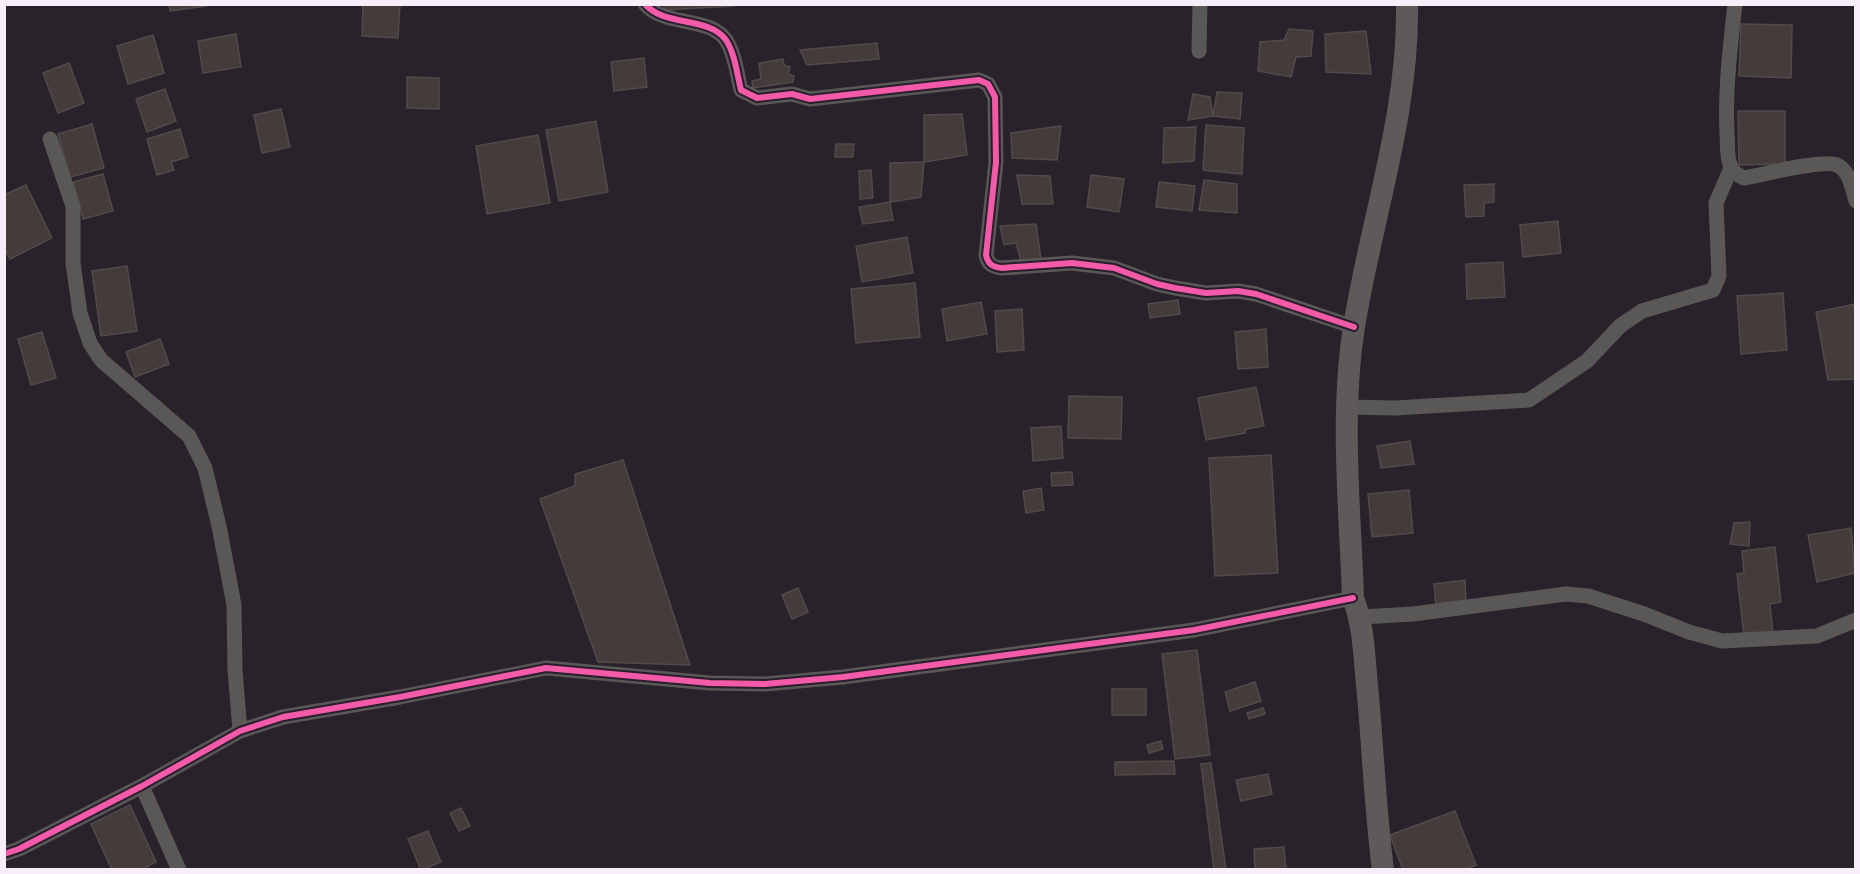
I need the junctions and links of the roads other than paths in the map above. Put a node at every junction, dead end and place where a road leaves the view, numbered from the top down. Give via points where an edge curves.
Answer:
1 (645, 4) edge
2 (1200, 4) edge
3 (1407, 4) edge
4 (1735, 4) edge
5 (1199, 51) dead end
6 (50, 139) dead end
7 (1731, 168) junction
8 (1856, 201) edge
9 (1354, 327) junction
10 (1346, 407) junction
11 (1357, 608) junction
12 (1856, 620) edge
13 (240, 731) junction
14 (142, 786) junction
15 (4, 854) edge
16 (179, 870) edge
17 (1383, 870) edge

1 - 9 street via 659,15 697,24 725,38 741,90 757,98 792,94 810,99 979,80 988,84 995,97 996,162 986,255 993,267 1072,263 1114,268 1175,288 1257,294
2 - 5 street
3 - 9 street via 1392,143
4 - 7 street via 1726,116
6 - 13 street via 73,206 73,263 80,313 90,342 101,360 189,436 205,468 234,605
7 - 8 street via 1744,178 1813,165 1838,165 1849,177
7 - 10 street via 1716,203 1719,276 1713,290 1642,311 1620,326 1587,361 1529,400
9 - 10 street
10 - 11 street
11 - 12 street via 1413,614 1566,594 1588,596 1722,641 1817,636
11 - 13 street via 959,663 765,684 546,669 283,717
11 - 17 street
13 - 14 street
14 - 15 street
14 - 16 street

